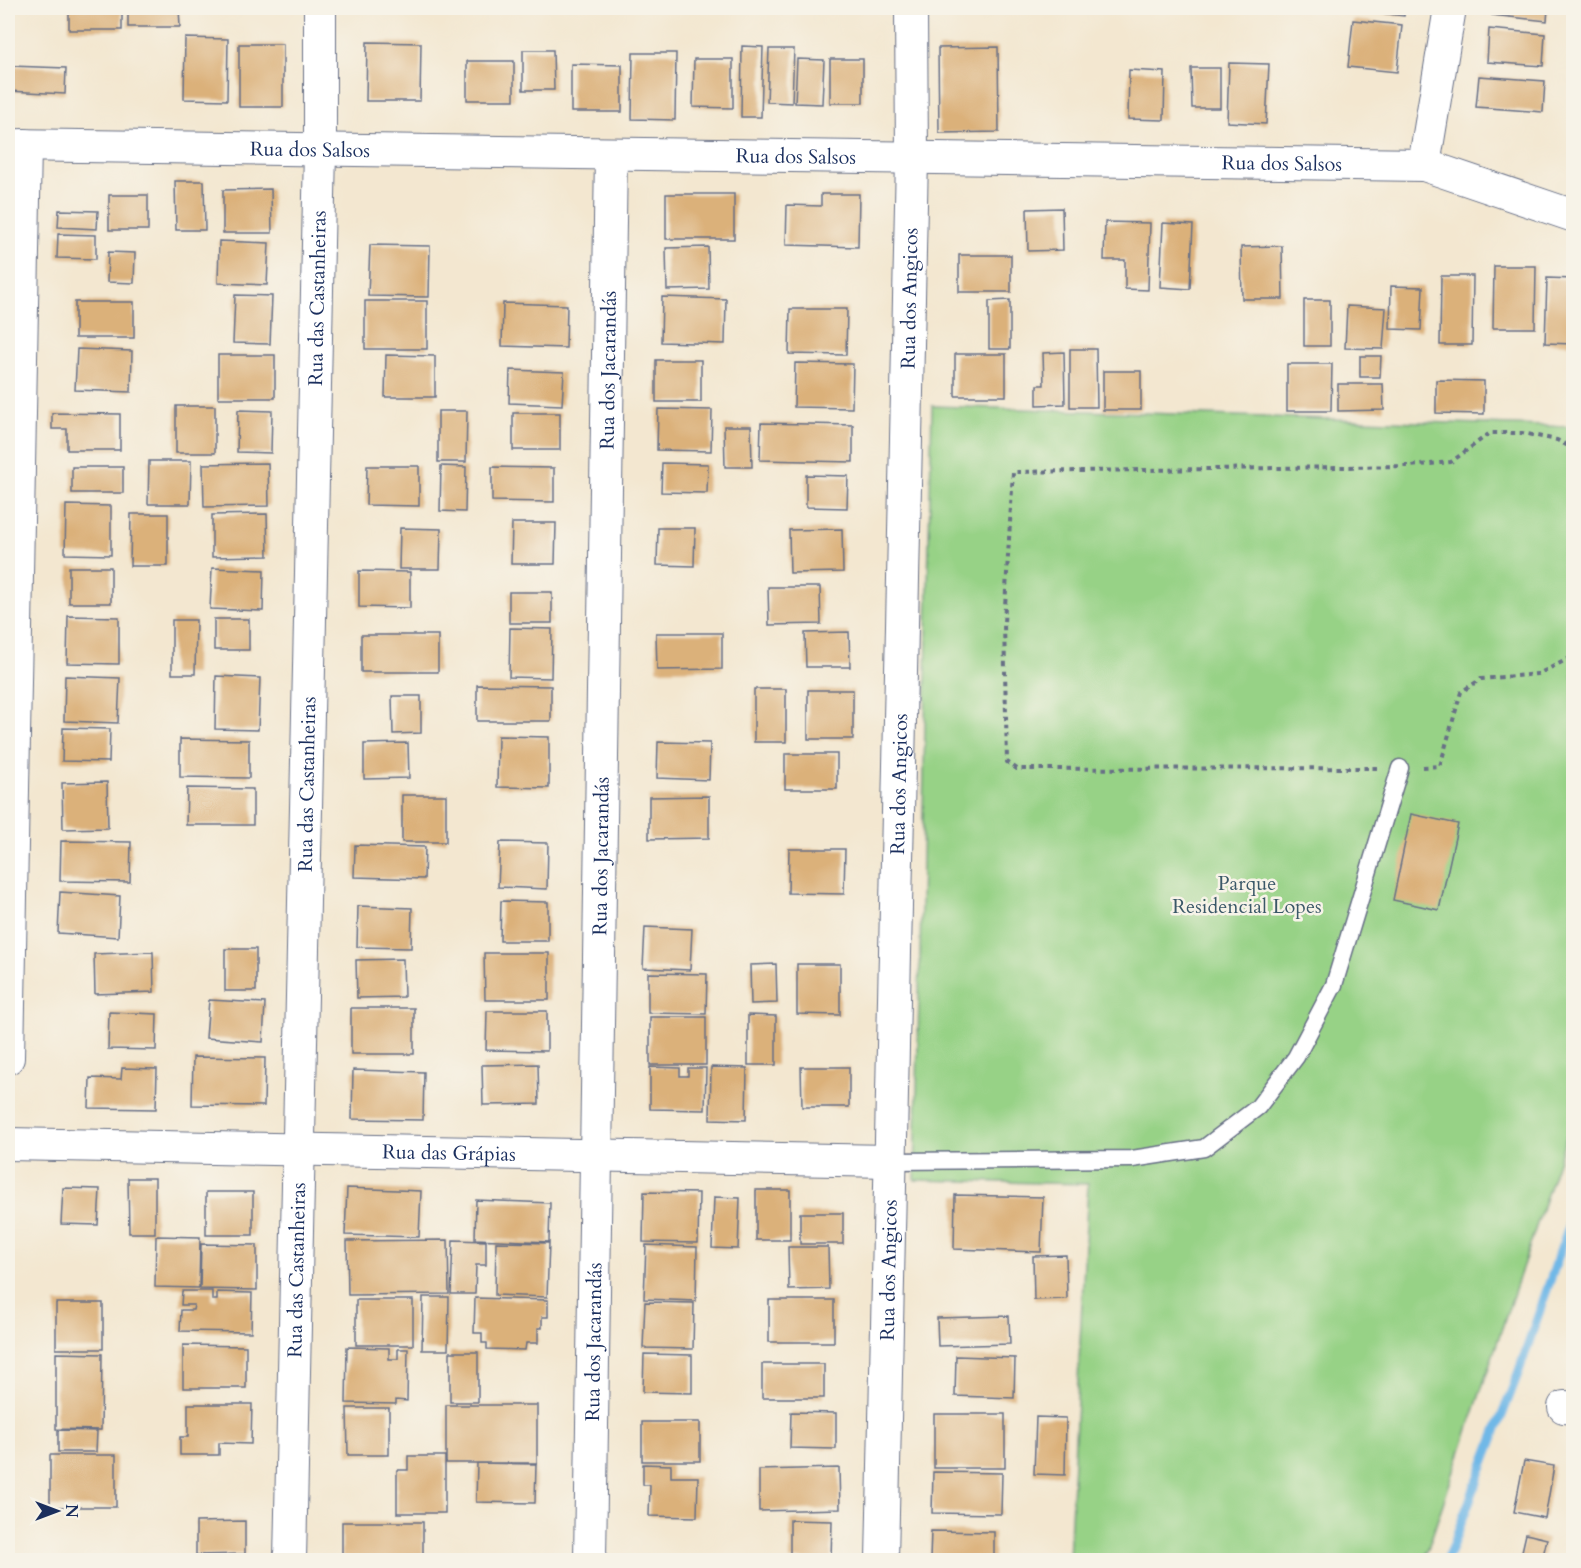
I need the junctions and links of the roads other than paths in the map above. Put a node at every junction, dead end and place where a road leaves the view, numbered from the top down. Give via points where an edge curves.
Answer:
1 (320, 8) edge
2 (911, 8) edge
3 (1450, 8) edge
4 (16, 145) edge
5 (320, 150) junction
6 (611, 154) junction
7 (912, 158) junction
8 (1424, 165) junction
9 (1574, 216) edge
10 (1400, 768) road end
11 (8, 1058) edge
12 (8, 1144) edge
13 (299, 1149) junction
14 (596, 1155) junction
15 (890, 1161) junction
16 (290, 1560) edge
17 (590, 1560) edge
18 (882, 1560) edge

1 - 5 street, Rua das Castanheiras
2 - 7 street, Rua dos Angicos
3 - 8 street
4 - 5 street, Rua dos Salsos
4 - 11 street
5 - 6 street, Rua dos Salsos
5 - 13 street, Rua das Castanheiras
6 - 7 street, Rua dos Salsos
6 - 14 street, Rua dos Jacarandás
7 - 8 street, Rua dos Salsos
7 - 15 street, Rua dos Angicos
8 - 9 street, Rua dos Salsos
10 - 15 lane via 1334,985 1296,1058 1258,1107 1204,1148 1132,1159
12 - 13 street, Rua das Grápias
13 - 14 street, Rua das Grápias
13 - 16 street, Rua das Castanheiras
14 - 15 street, Rua das Grápias
14 - 17 street, Rua dos Jacarandás
15 - 18 street, Rua dos Angicos

